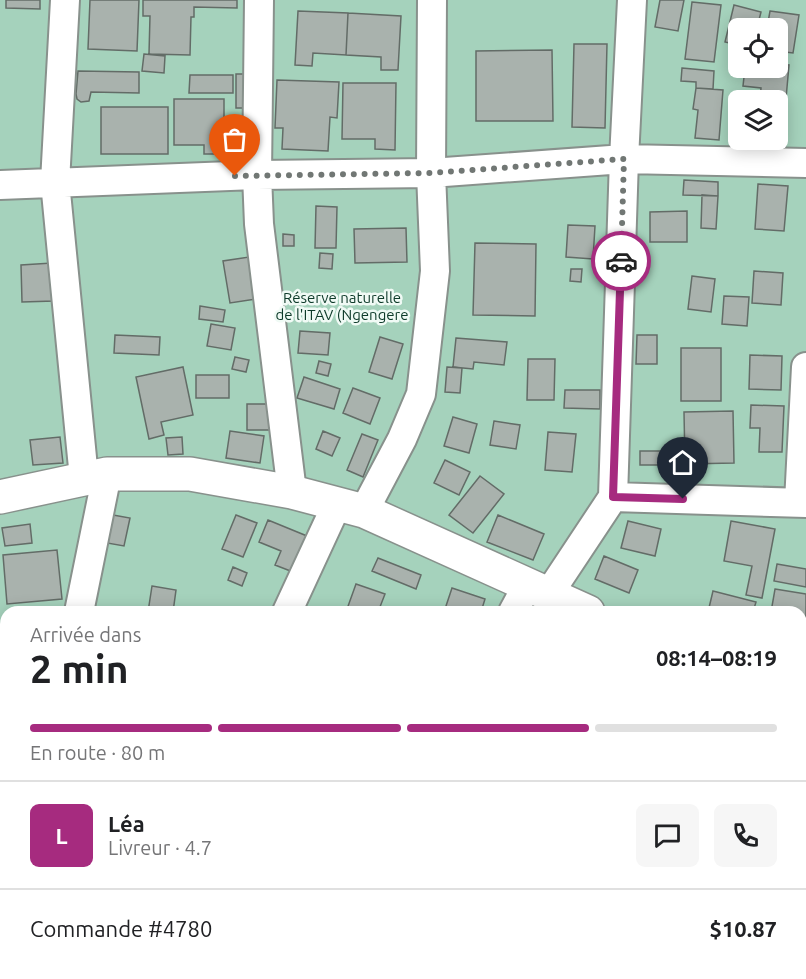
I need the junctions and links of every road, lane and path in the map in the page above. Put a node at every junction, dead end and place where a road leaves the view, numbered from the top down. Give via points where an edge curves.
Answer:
1 (65, 0) edge
2 (259, 0) edge
3 (432, 0) edge
4 (632, 0) edge
5 (624, 159) junction
6 (806, 163) edge
7 (431, 173) junction
8 (257, 175) junction
9 (55, 182) junction
10 (0, 185) edge
11 (806, 367) edge
12 (95, 476) junction
13 (292, 492) junction
14 (0, 497) edge
15 (613, 497) junction
16 (802, 503) edge
17 (350, 508) junction
18 (529, 598) edge
19 (80, 606) edge
20 (291, 606) edge
21 (563, 606) edge

1 - 9 street
2 - 8 street
3 - 7 street
4 - 5 street
5 - 6 street
5 - 7 street
5 - 15 street
7 - 8 street
7 - 17 street via 435,271 420,394 402,440
8 - 9 street
8 - 13 street via 259,224
9 - 10 street
9 - 12 street
11 - 16 street
12 - 13 street via 190,474
12 - 14 street
12 - 19 street
13 - 17 street
15 - 16 street
15 - 18 street
17 - 18 street
17 - 20 street
18 - 21 street

